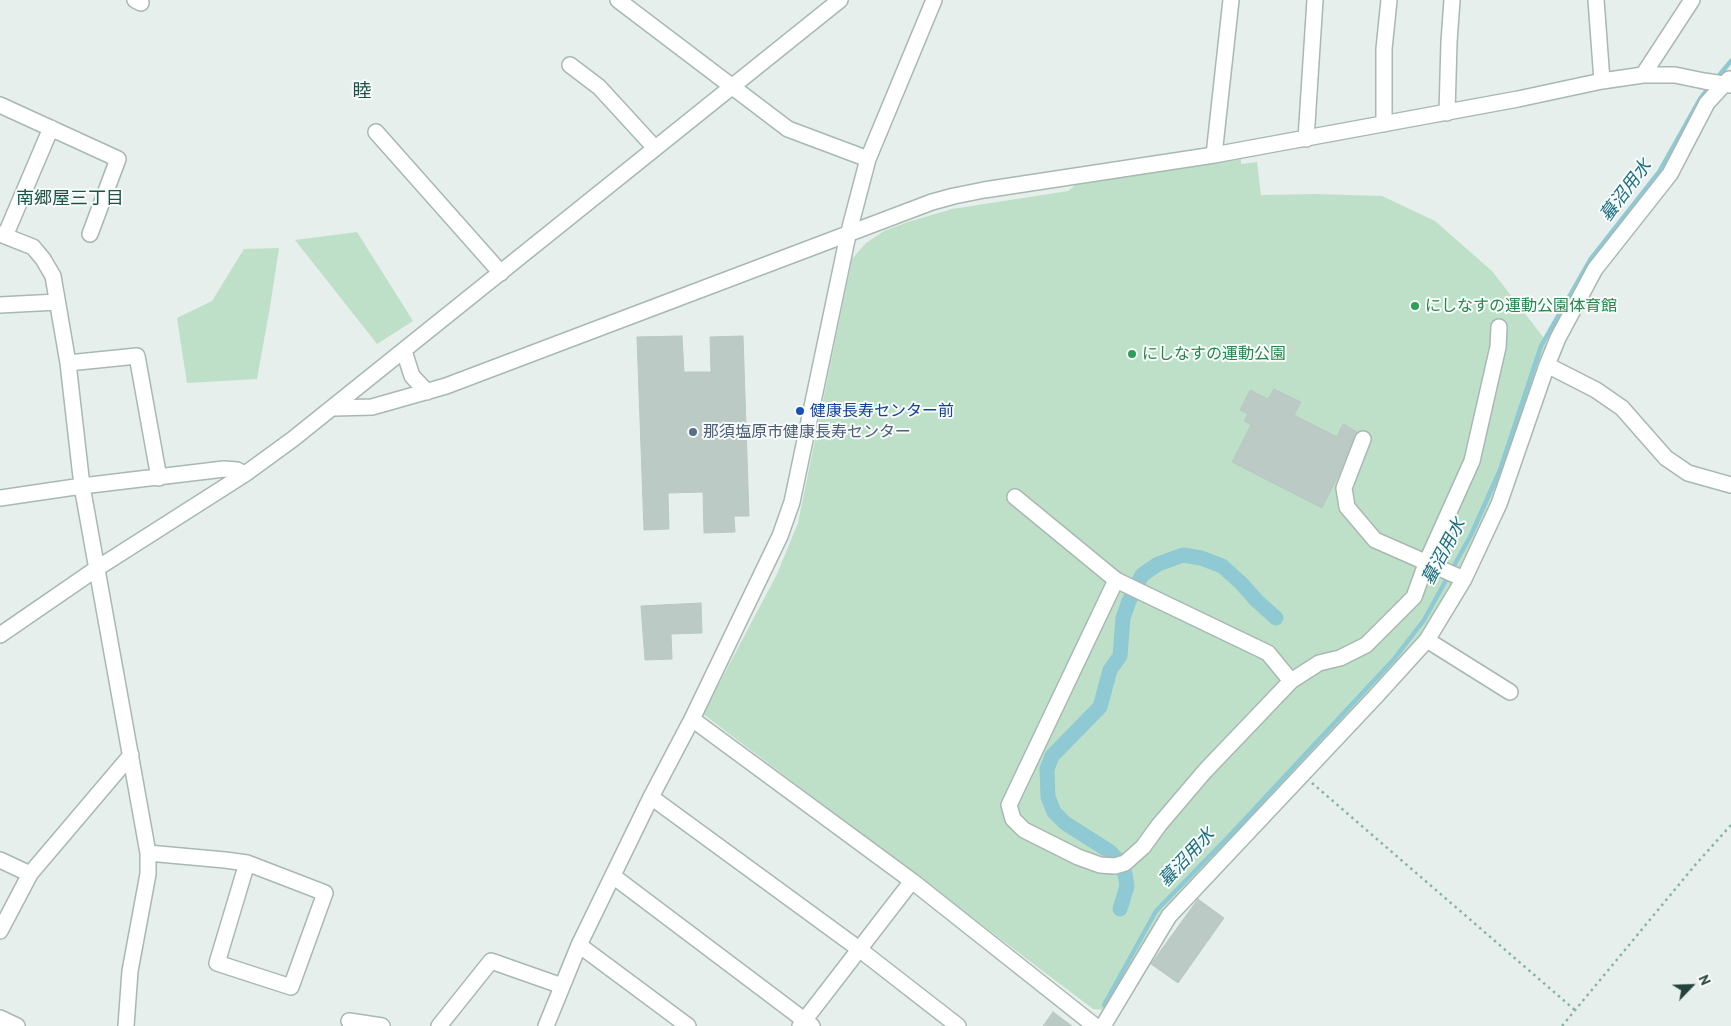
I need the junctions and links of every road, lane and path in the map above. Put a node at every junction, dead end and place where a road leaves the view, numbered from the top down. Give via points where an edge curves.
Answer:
1 (618, 0) edge
2 (840, 0) edge
3 (934, 0) edge
4 (1231, 0) edge
5 (1315, 0) edge
6 (1389, 0) edge
7 (1452, 0) edge
8 (1596, 0) edge
9 (1692, 0) edge
10 (570, 65) dead end
11 (1643, 75) junction
12 (1602, 81) junction
13 (1729, 82) edge
14 (731, 87) junction
15 (0, 105) edge
16 (1448, 112) junction
17 (1384, 124) junction
18 (51, 128) junction
19 (376, 132) dead end
20 (1306, 139) junction
21 (655, 148) junction
22 (1214, 155) junction
23 (868, 159) junction
24 (90, 234) dead end
25 (3, 235) edge
26 (848, 235) junction
27 (501, 273) junction
28 (57, 302) junction
29 (0, 304) edge
30 (1499, 327) dead end
31 (404, 351) junction
32 (68, 363) junction
33 (1547, 365) junction
34 (426, 392) junction
35 (334, 408) junction
36 (1363, 439) dead end
37 (245, 474) junction
38 (159, 478) junction
39 (1731, 485) edge
40 (82, 486) junction
41 (1015, 497) dead end
42 (0, 498) edge
43 (1427, 561) junction
44 (96, 569) junction
45 (1464, 579) junction
46 (1116, 580) junction
47 (0, 635) edge
48 (1427, 640) junction
49 (1291, 681) junction
50 (1510, 692) dead end
51 (692, 719) junction
52 (131, 755) junction
53 (1302, 774) junction
54 (650, 797) junction
55 (1731, 825) edge
56 (148, 853) junction
57 (0, 860) edge
58 (247, 863) junction
59 (30, 874) junction
60 (613, 876) junction
61 (912, 881) junction
62 (0, 931) edge
63 (579, 946) junction
64 (860, 949) junction
65 (562, 986) junction
66 (1576, 1011) junction
67 (0, 1018) edge
68 (349, 1021) dead end
69 (552, 1023) edge
70 (805, 1024) edge
71 (17, 1026) edge
72 (126, 1026) edge
73 (382, 1026) edge
74 (438, 1026) edge
75 (688, 1026) edge
76 (958, 1026) edge
77 (1095, 1026) edge
78 (1103, 1026) edge
79 (1562, 1026) edge

1 - 14 street
2 - 14 street
3 - 23 street
4 - 22 street
5 - 20 street
6 - 17 street via 1384,49
7 - 16 street
8 - 12 street
9 - 11 street
10 - 21 street via 599,87
11 - 12 street
11 - 13 street via 1675,74 1704,82
12 - 16 street
13 - 33 street via 1707,103 1670,174 1595,269
14 - 21 street
14 - 23 street via 788,129
15 - 18 street
16 - 17 street
17 - 20 street
18 - 24 street via 118,159
18 - 25 street
19 - 27 street
20 - 22 street
21 - 27 street
22 - 26 street via 954,196
23 - 26 street
25 - 28 street via 33,247 43,259 53,276
26 - 34 street
26 - 51 street via 792,502 780,536
27 - 31 street
28 - 29 street
28 - 32 street
30 - 43 street via 1498,347 1472,461
31 - 34 street via 412,376
31 - 35 street
32 - 38 street via 137,356
32 - 40 street
33 - 39 street via 1596,390 1622,408 1666,458 1688,473
33 - 45 street via 1499,504
34 - 35 street via 372,407
35 - 37 street
36 - 43 street via 1344,488 1347,507 1375,540
37 - 38 street via 224,469
37 - 44 street
38 - 40 street
40 - 42 street
40 - 44 street
41 - 46 street
43 - 45 street
43 - 49 street via 1414,597 1366,646 1319,663
44 - 47 street
44 - 52 street
45 - 48 street
46 - 49 street via 1268,654
46 - 49 street via 1009,806 1013,819 1024,830 1100,865 1125,863 1143,848 1205,772
48 - 50 street
48 - 53 street
51 - 54 street
51 - 61 street
52 - 56 street
52 - 59 street
53 - 66 path
53 - 78 street via 1169,916
54 - 60 street
54 - 64 street
55 - 66 path
56 - 58 street
56 - 72 street via 148,874 130,971
57 - 59 street
58 - 58 street via 325,893 291,987 216,963
59 - 62 street
60 - 63 street
60 - 70 street
61 - 64 street
61 - 77 street
63 - 65 street
63 - 75 street
64 - 70 street
64 - 76 street
65 - 69 street
65 - 74 street via 491,961
66 - 79 path
67 - 71 street
68 - 73 street

